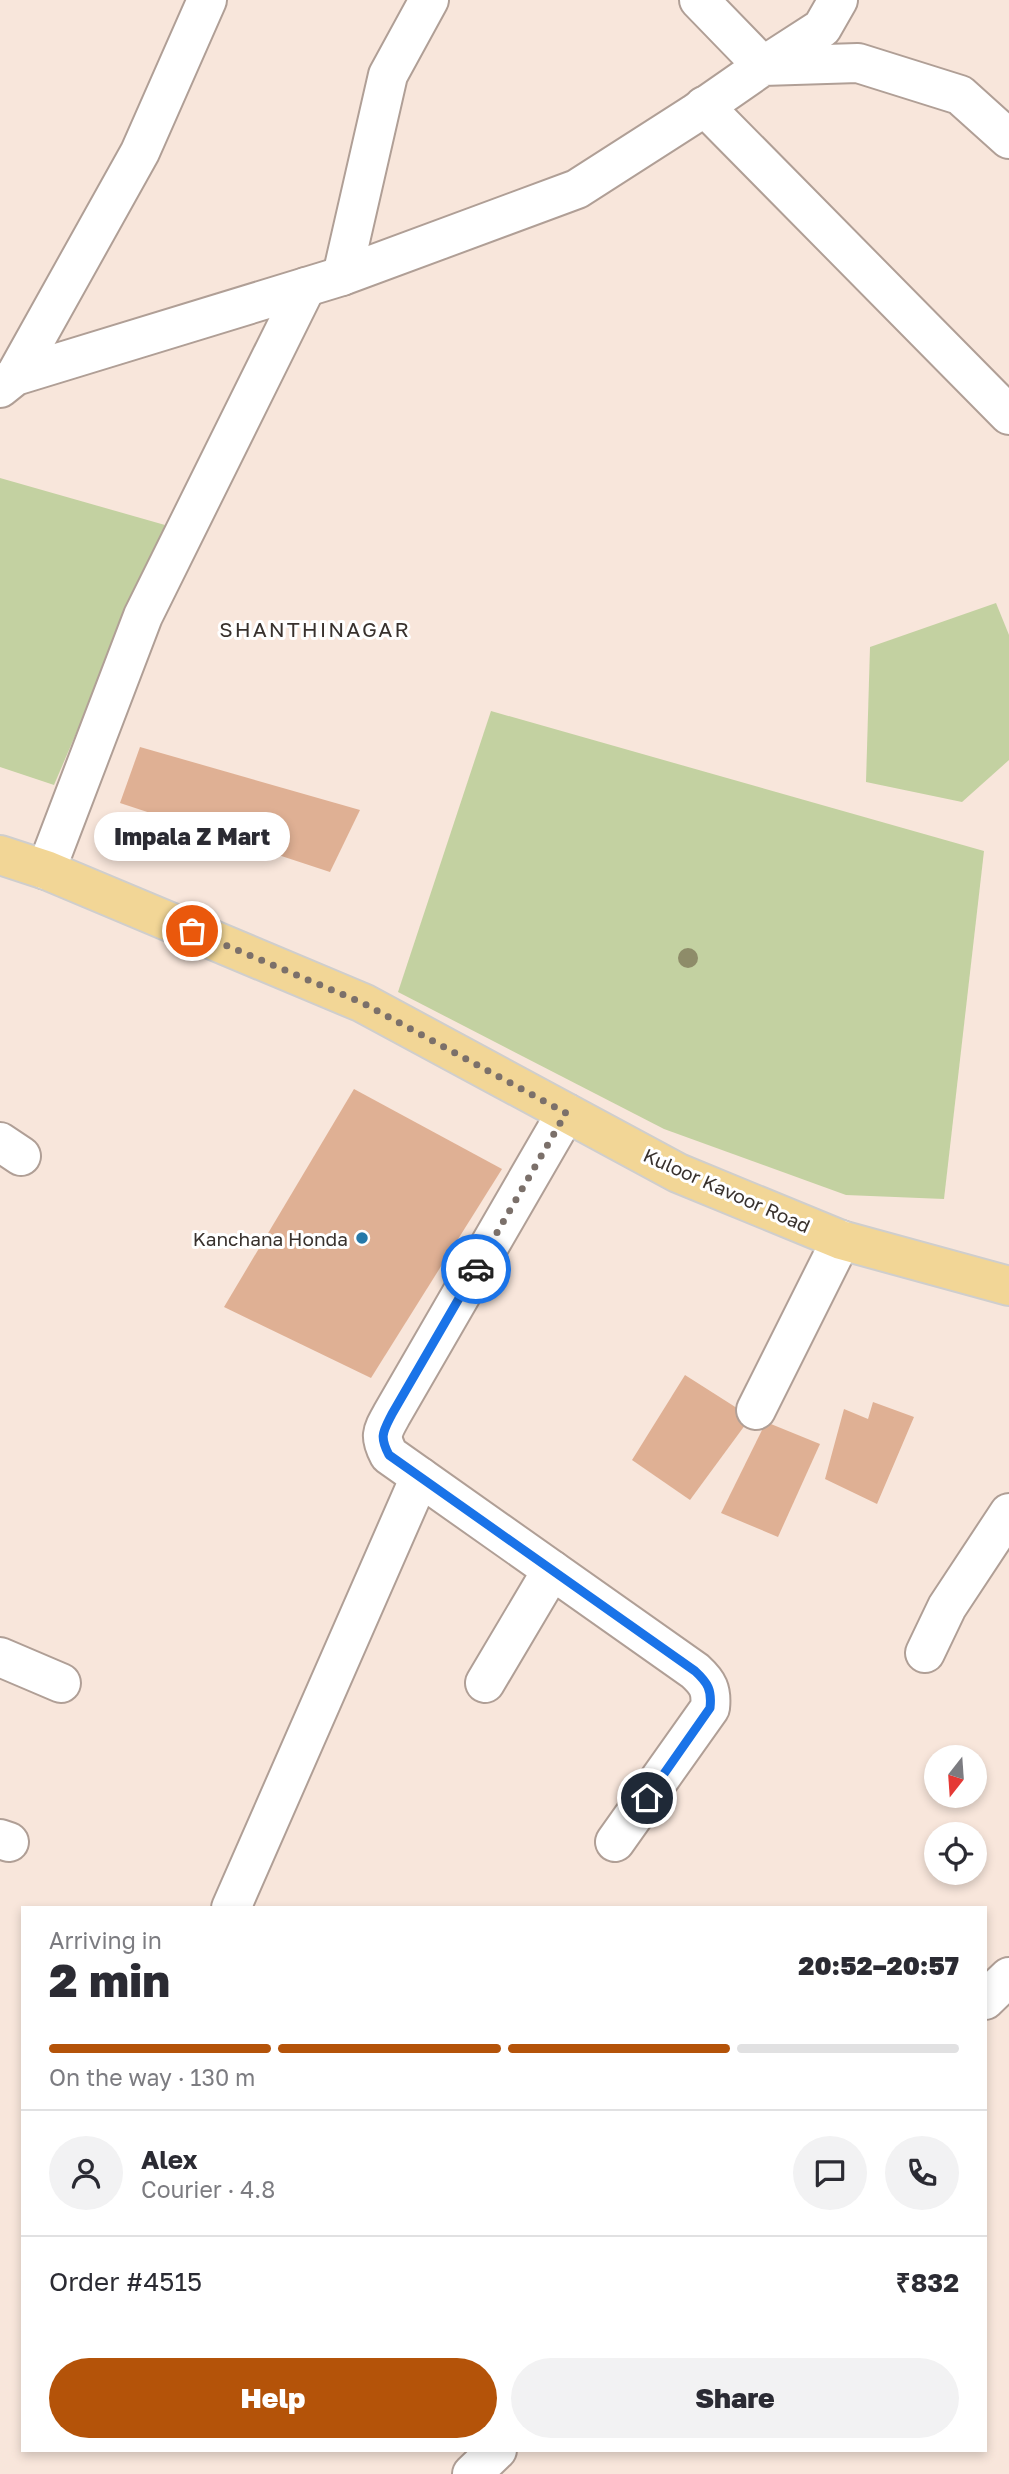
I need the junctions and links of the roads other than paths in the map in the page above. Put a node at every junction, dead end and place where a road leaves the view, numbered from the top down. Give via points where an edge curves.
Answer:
1 (207, 0) edge
2 (429, 0) edge
3 (699, 0) edge
4 (838, 0) edge
5 (763, 66) junction
6 (704, 106) junction
7 (1009, 139) edge
8 (342, 276) junction
9 (306, 287) junction
10 (7, 382) edge
11 (1009, 415) edge
12 (0, 855) edge
13 (46, 870) junction
14 (566, 1113) junction
15 (841, 1240) junction
16 (1008, 1280) edge
17 (756, 1410) dead end
18 (420, 1477) junction
19 (1009, 1513) edge
20 (552, 1570) junction
21 (925, 1653) dead end
22 (0, 1657) edge
23 (61, 1683) dead end
24 (485, 1683) dead end
25 (615, 1842) dead end
26 (232, 1906) edge
27 (1009, 1977) edge
28 (987, 1998) edge
29 (495, 2452) edge
30 (472, 2474) edge

1 - 10 street via 140,152
2 - 8 street via 388,75
3 - 5 street
4 - 5 street via 822,28
5 - 6 street
5 - 7 street via 858,63 960,95
6 - 8 street via 577,189
6 - 11 street
8 - 9 street
9 - 10 street
9 - 13 street via 143,616
12 - 13 main road, Kuloor Kavoor Road
13 - 14 main road, Kuloor Kavoor Road via 363,1003
14 - 15 main road, Kuloor Kavoor Road via 678,1173
14 - 18 street via 383,1432 389,1455
15 - 16 main road, Kuloor Kavoor Road
15 - 17 street
18 - 20 street
18 - 26 street
19 - 21 street via 943,1614
20 - 24 street
20 - 25 street via 695,1671 712,1694 710,1708
22 - 23 street
27 - 28 street
29 - 30 street

